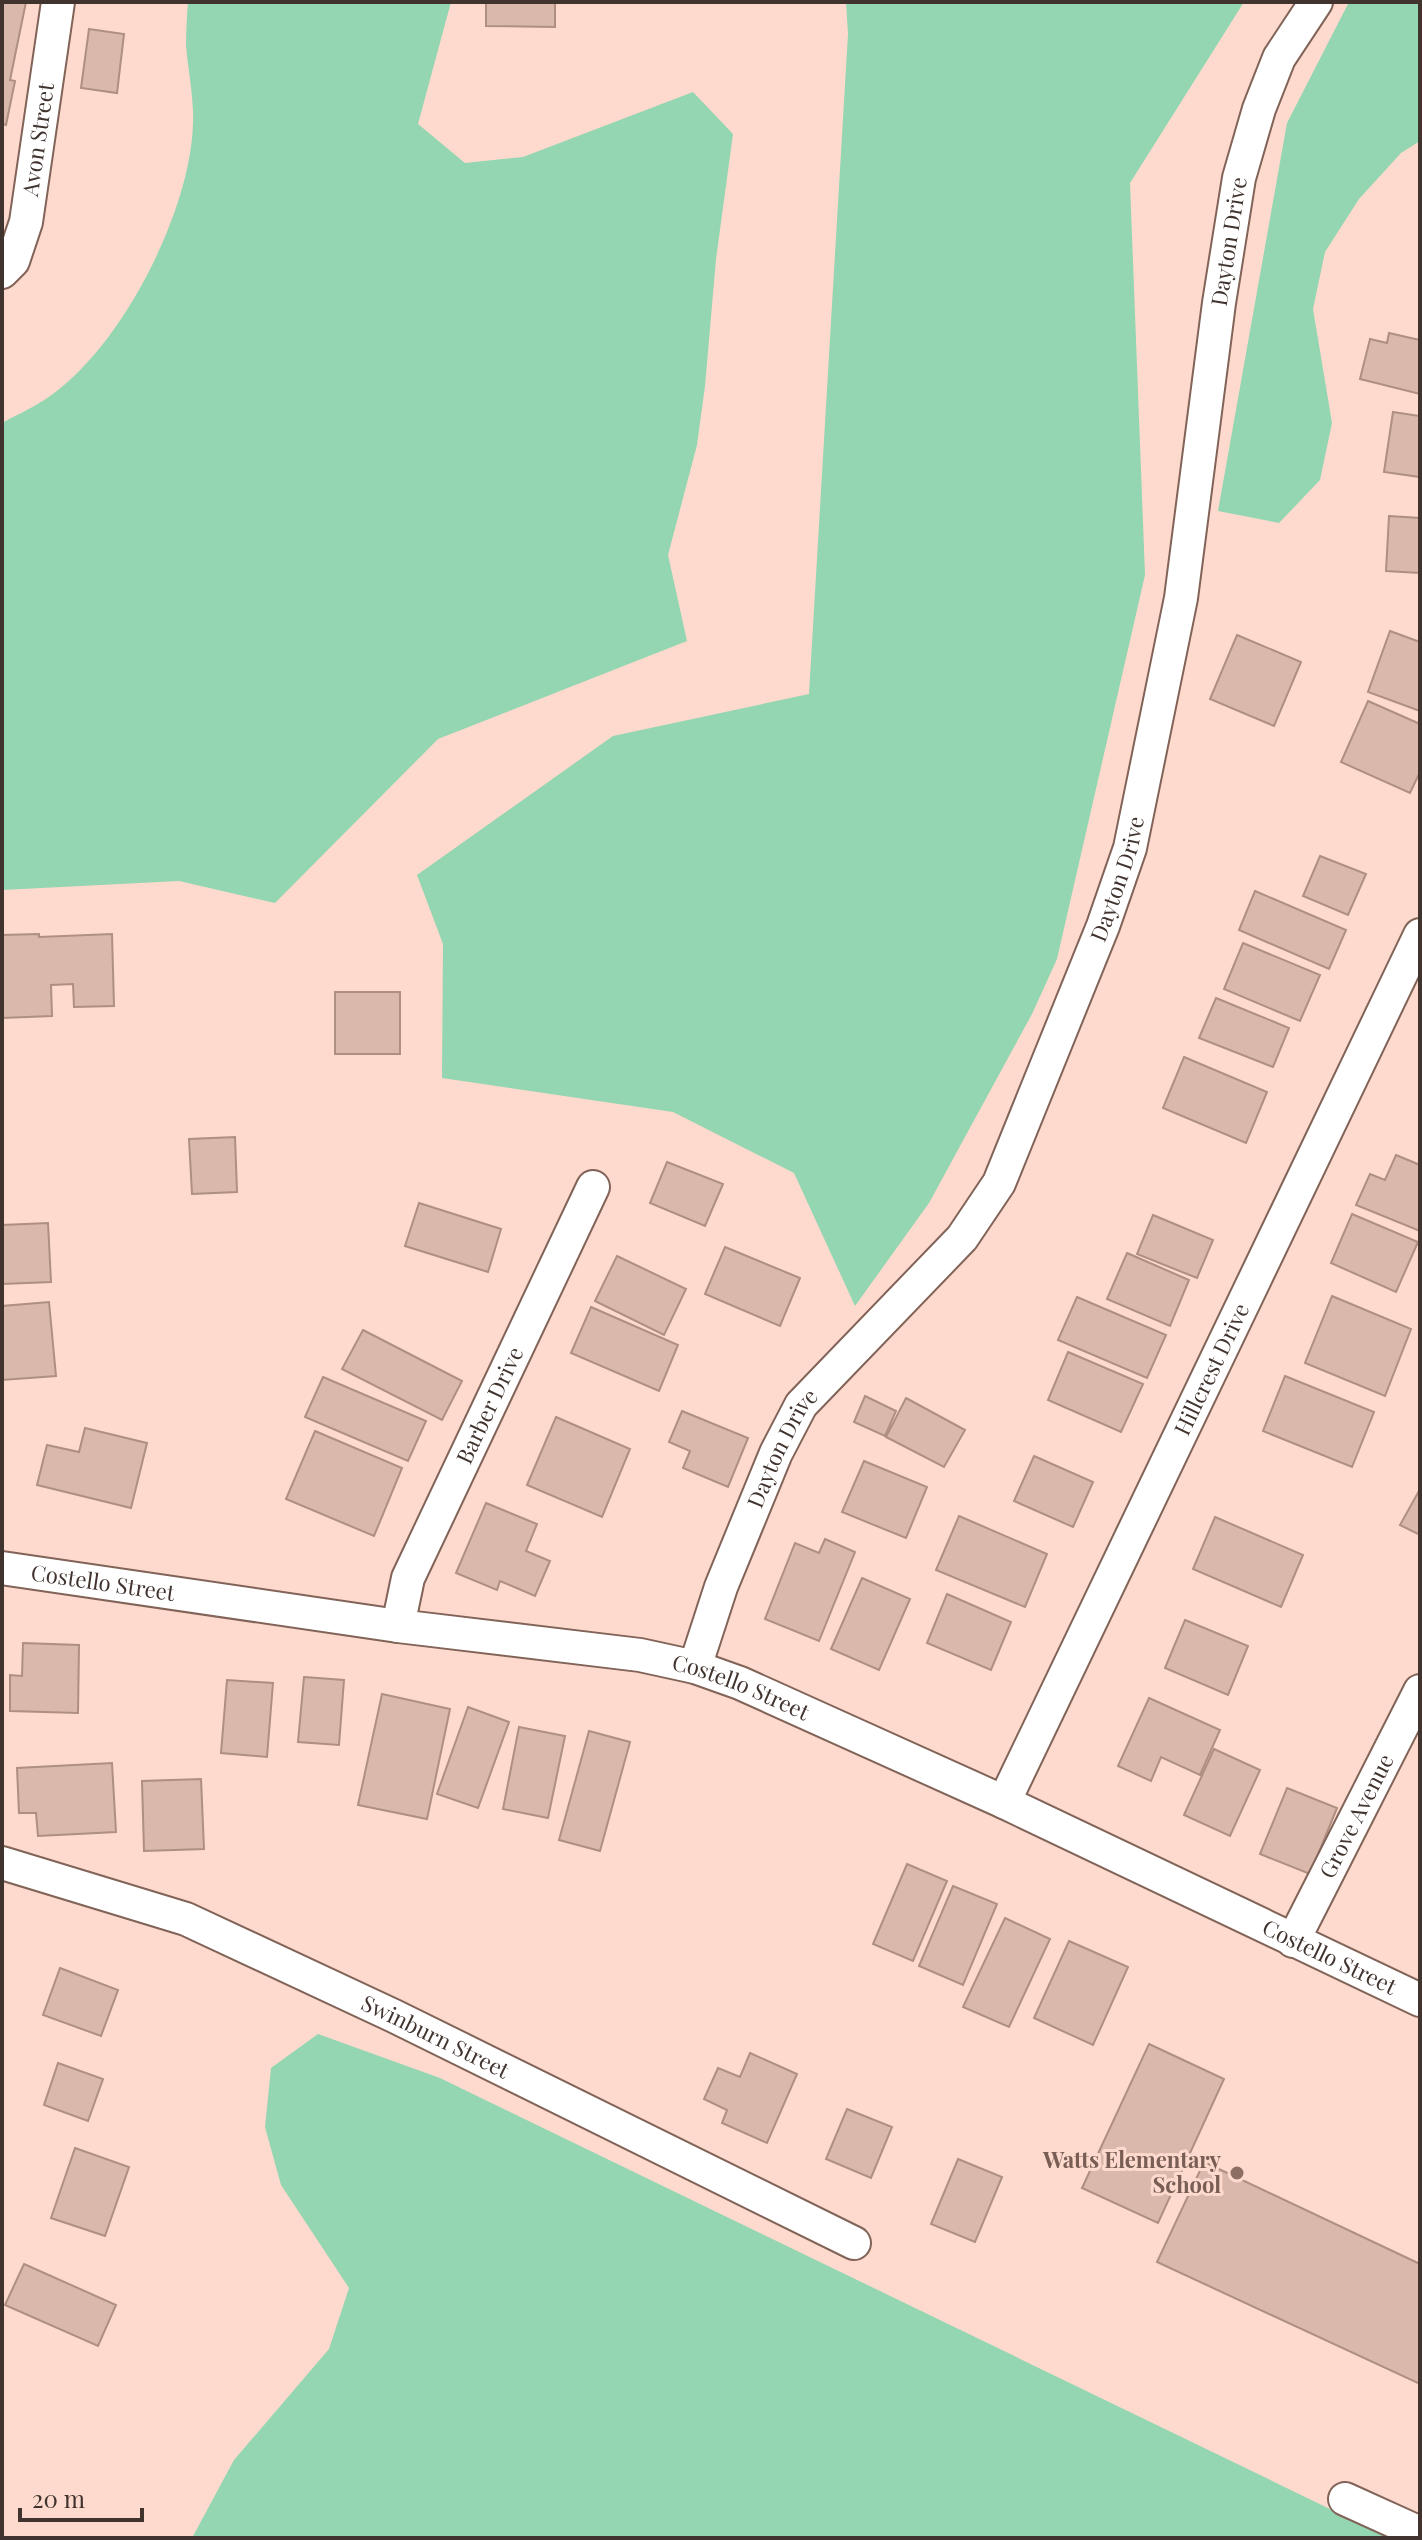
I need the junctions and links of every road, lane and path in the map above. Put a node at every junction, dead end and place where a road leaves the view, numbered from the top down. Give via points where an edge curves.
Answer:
1 (58, 2) edge
2 (1316, 2) edge
3 (2, 272) edge
4 (1420, 935) edge
5 (593, 1187) dead end
6 (2, 1568) edge
7 (398, 1626) junction
8 (695, 1667) junction
9 (1420, 1691) edge
10 (1004, 1802) junction
11 (2, 1863) edge
12 (1293, 1941) junction
13 (1420, 2000) edge
14 (854, 2243) dead end
15 (1345, 2499) dead end
16 (1420, 2533) edge

1 - 3 street, Avon Street via 26,222 13,261
2 - 8 street, Dayton Drive via 1279,58 1239,178 1181,598 1130,848 1103,926 999,1183 962,1238 801,1405 726,1573
4 - 10 street, Hillcrest Drive
5 - 7 street, Barber Drive via 408,1578
6 - 7 street, Costello Street
7 - 8 street, Costello Street via 640,1655
8 - 10 street, Costello Street
9 - 12 street, Grove Avenue
10 - 12 street, Costello Street
11 - 14 street, Swinburn Street via 186,1919
12 - 13 street, Costello Street
15 - 16 street

